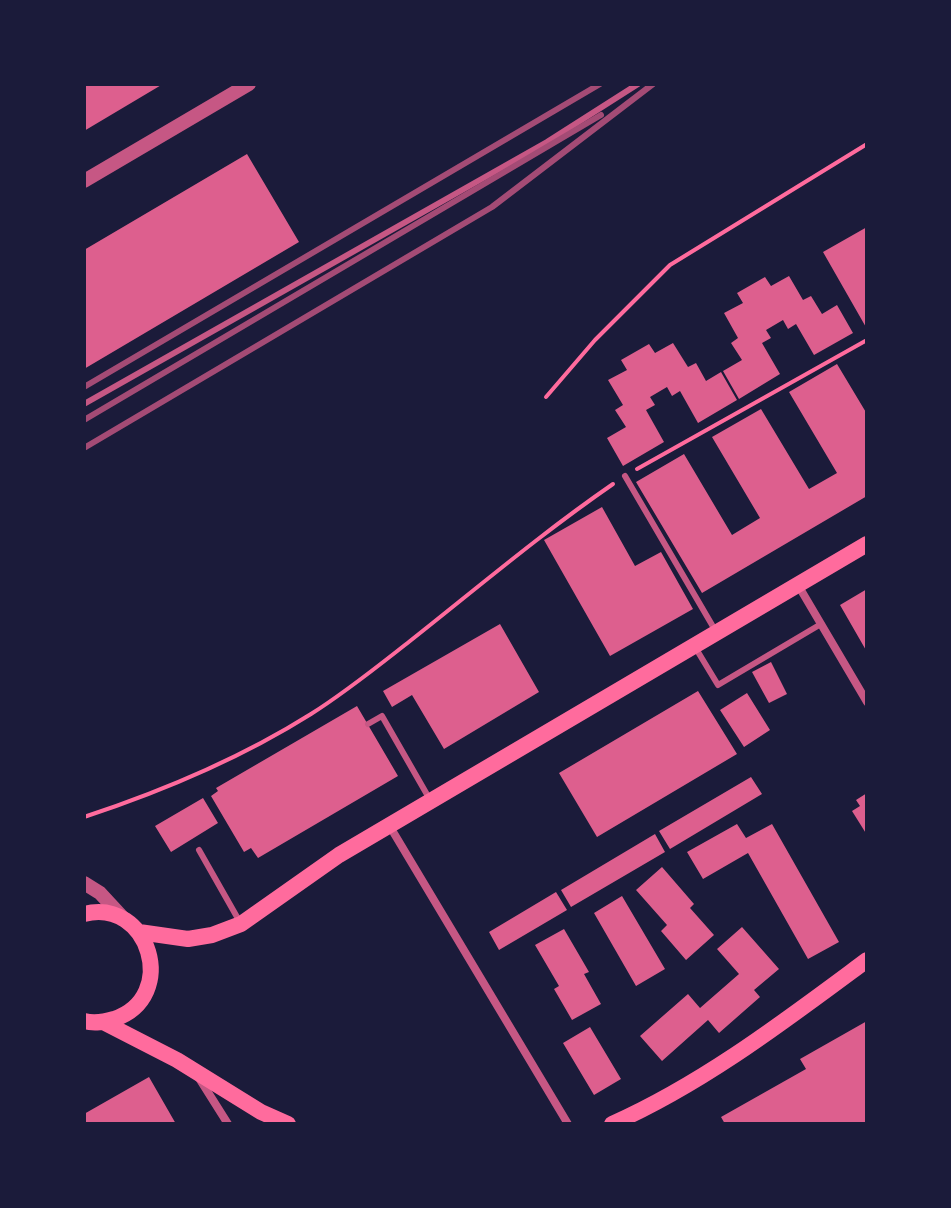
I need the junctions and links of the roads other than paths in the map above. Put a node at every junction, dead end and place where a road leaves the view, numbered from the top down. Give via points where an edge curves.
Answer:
1 (249, 84) edge
2 (638, 84) edge
3 (84, 181) edge
4 (84, 404) edge
5 (625, 476) road end
6 (867, 544) edge
7 (798, 585) junction
8 (821, 624) junction
9 (717, 633) junction
10 (694, 646) junction
11 (867, 702) edge
12 (368, 724) dead end
13 (430, 801) junction
14 (389, 825) junction
15 (199, 850) dead end
16 (84, 883) edge
17 (84, 914) edge
18 (125, 920) junction
19 (241, 924) junction
20 (139, 932) junction
21 (867, 960) edge
22 (90, 1023) edge
23 (197, 1074) junction
24 (228, 1124) edge
25 (288, 1124) edge
26 (568, 1124) edge
27 (612, 1124) edge

1 - 3 street
2 - 4 lane via 547,142
5 - 9 lane
6 - 7 main road
7 - 8 street
7 - 9 main road
8 - 10 lane via 718,685
8 - 11 street
9 - 10 main road
10 - 13 main road
12 - 13 lane via 382,716
13 - 14 main road
14 - 19 main road
14 - 26 street
15 - 19 lane
16 - 18 street
17 - 18 main road via 109,913
18 - 20 main road
19 - 20 main road via 188,939
20 - 22 main road via 149,949 149,986 126,1015
21 - 27 main road via 764,1036
22 - 23 main road via 177,1060
23 - 24 street
23 - 25 main road

